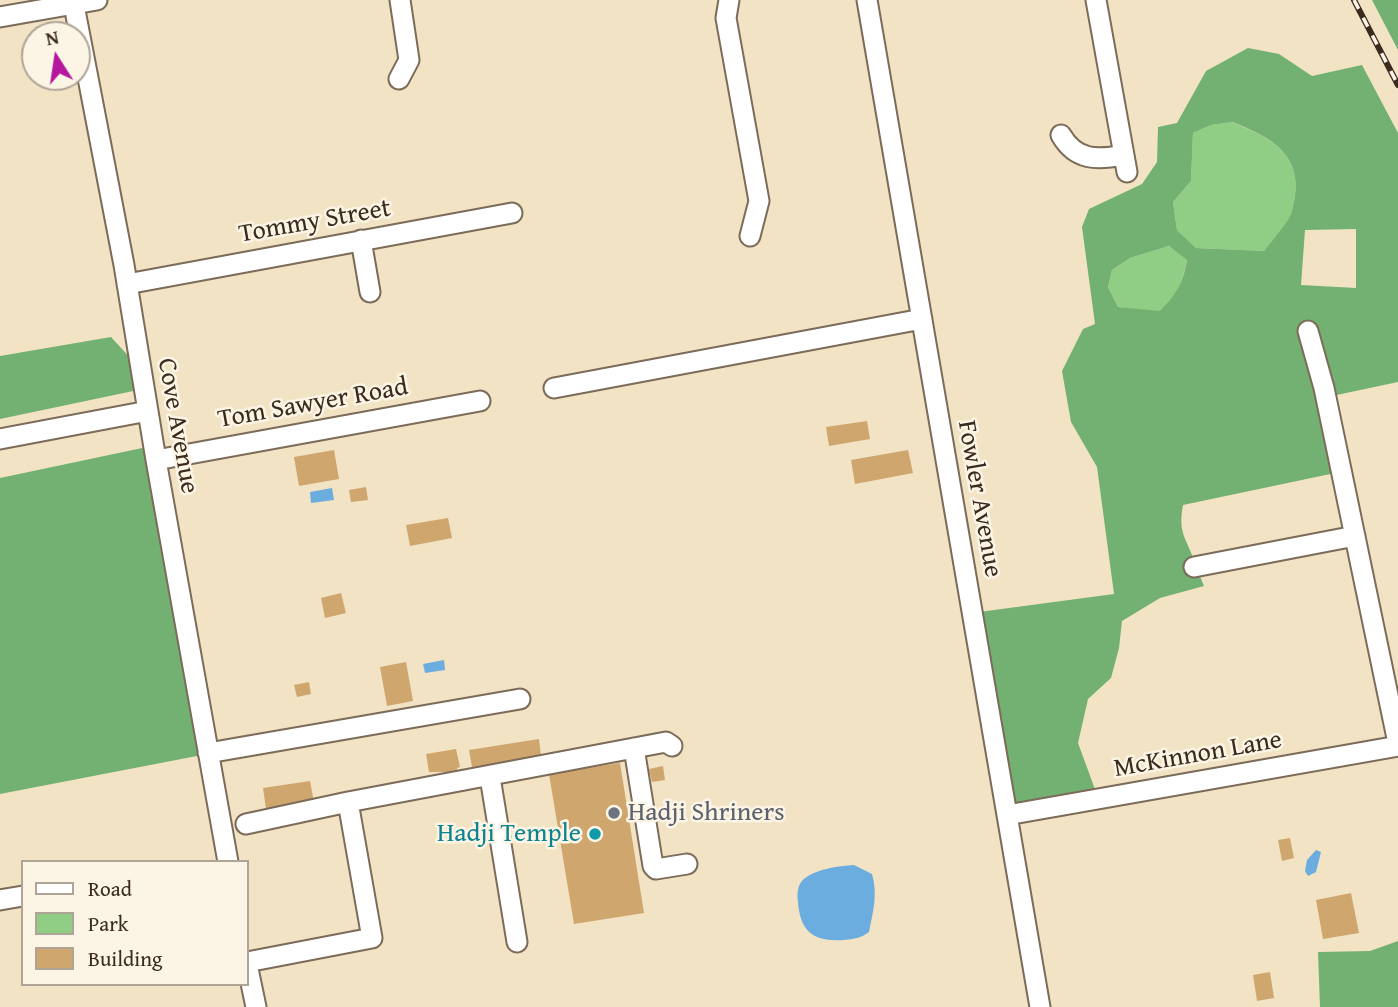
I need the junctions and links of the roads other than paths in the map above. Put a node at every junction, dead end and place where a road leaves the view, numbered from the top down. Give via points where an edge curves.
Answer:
1 (97, 0) edge
2 (400, 0) edge
3 (729, 0) edge
4 (867, 0) edge
5 (1096, 0) edge
6 (73, 2) edge
7 (0, 17) edge
8 (399, 79) dead end
9 (1061, 135) dead end
10 (512, 213) dead end
11 (750, 236) dead end
12 (361, 240) junction
13 (127, 284) junction
14 (370, 292) dead end
15 (922, 318) junction
16 (1308, 331) dead end
17 (554, 388) dead end
18 (480, 401) dead end
19 (148, 411) junction
20 (0, 439) edge
21 (156, 460) junction
22 (1354, 536) junction
23 (1194, 567) dead end
24 (520, 699) dead end
25 (1398, 745) edge
26 (672, 746) dead end
27 (634, 748) junction
28 (208, 753) junction
29 (489, 777) junction
30 (348, 802) junction
31 (1007, 815) junction
32 (246, 824) dead end
33 (226, 860) edge
34 (687, 864) dead end
35 (21, 896) edge
36 (0, 900) edge
37 (517, 942) dead end
38 (248, 963) edge
39 (248, 968) edge
40 (256, 1007) edge
41 (1040, 1007) edge

1 - 6 street
2 - 8 street via 409,60
3 - 11 street via 726,18 759,201
4 - 15 street, Fowler Avenue
5 - 9 street via 1126,163 1083,157 1068,147
6 - 7 street
6 - 13 street, Cove Avenue
10 - 12 street, Tommy Street
12 - 13 street, Tommy Street
12 - 14 street
13 - 19 street, Cove Avenue
15 - 17 street
15 - 31 street, Fowler Avenue
16 - 22 street
18 - 21 street, Tom Sawyer Road
19 - 20 street
19 - 21 street, Cove Avenue
21 - 28 street, Cove Avenue
22 - 23 street
22 - 25 street
24 - 28 street
25 - 31 street, McKinnon Lane
26 - 27 street via 666,742
27 - 29 street
27 - 34 street via 653,866
28 - 33 street, Cove Avenue
29 - 30 street
29 - 37 street
30 - 32 street
30 - 38 street via 372,938
31 - 41 street, Fowler Avenue
35 - 36 street
39 - 40 street

